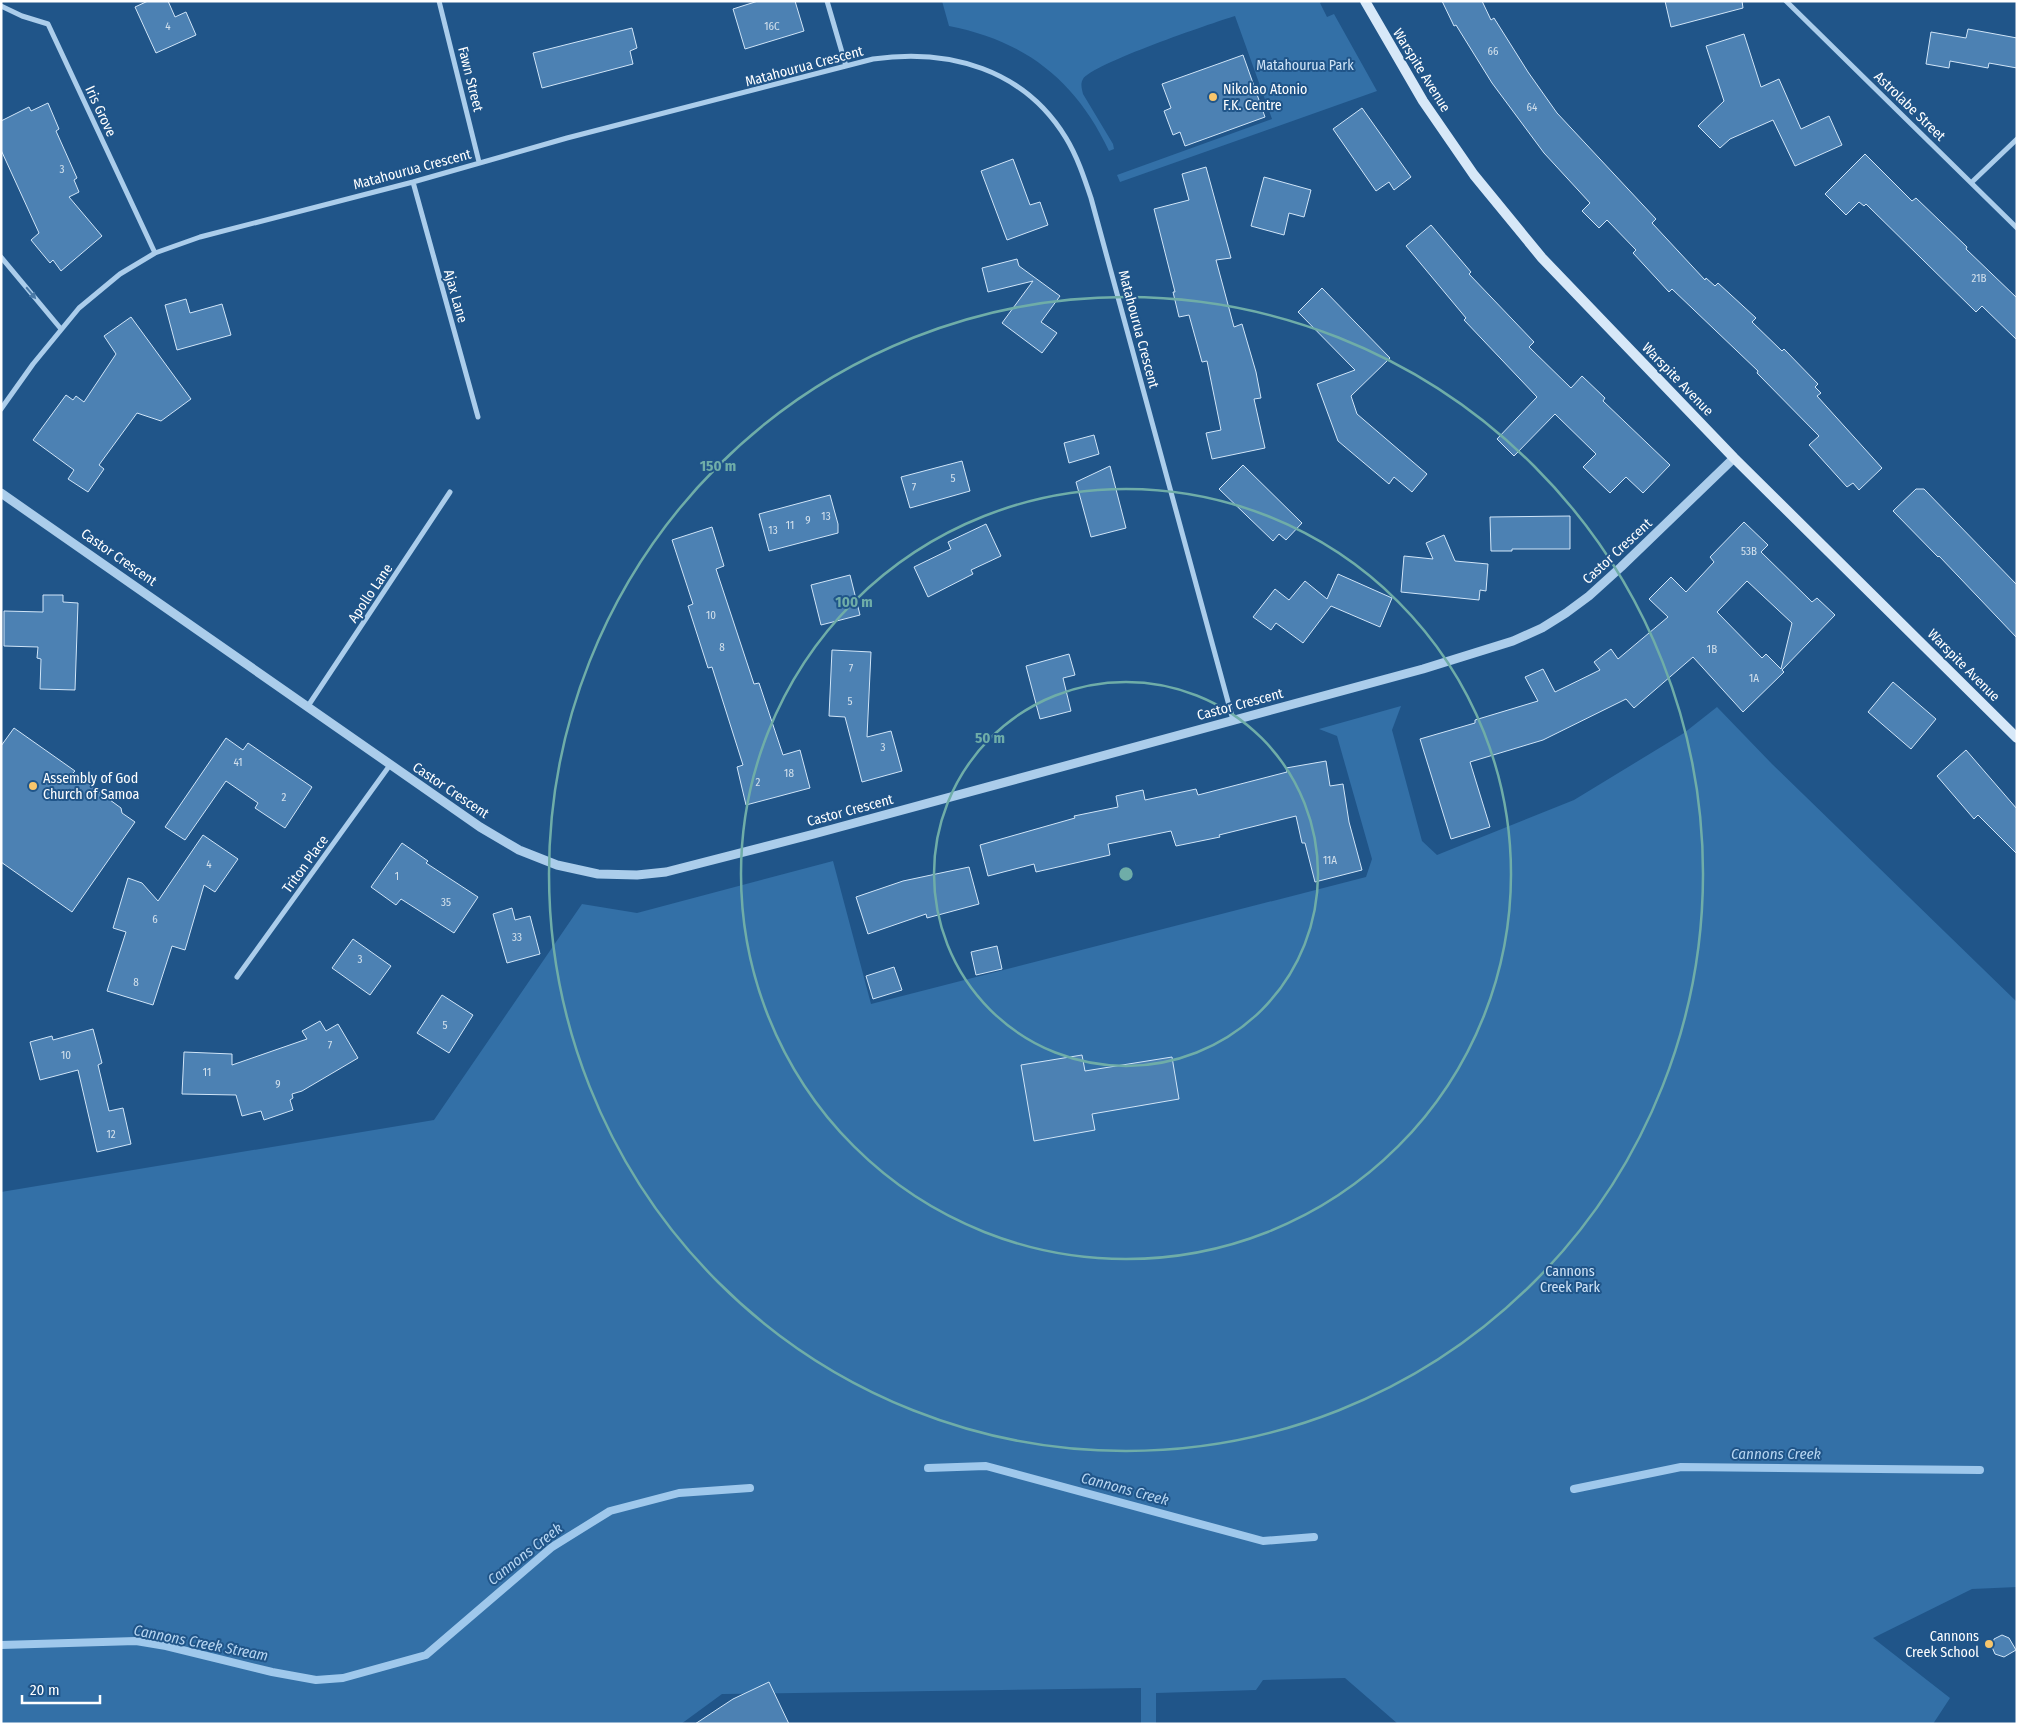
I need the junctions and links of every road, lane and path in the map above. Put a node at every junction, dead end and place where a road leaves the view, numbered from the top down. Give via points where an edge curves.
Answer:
1 (439, 1) edge
2 (827, 1) edge
3 (1365, 1) edge
4 (1786, 1) edge
5 (1, 6) edge
6 (846, 66) junction
7 (2017, 139) edge
8 (479, 162) junction
9 (413, 182) junction
10 (1972, 182) junction
11 (2017, 228) edge
12 (155, 253) junction
13 (1, 257) edge
14 (61, 329) junction
15 (1, 409) edge
16 (478, 417) dead end
17 (1734, 458) junction
18 (450, 492) dead end
19 (1, 493) edge
20 (308, 706) junction
21 (1233, 720) junction
22 (2017, 738) edge
23 (390, 765) junction
24 (237, 977) dead end

1 - 8 street, Fawn Street
2 - 6 street
3 - 17 main road, Warspite Avenue via 1423,101 1474,175 1542,258
4 - 10 street, Astrolabe Street
5 - 12 street, Iris Grove via 48,24
6 - 8 street, Matahourua Crescent
6 - 21 street, Matahourua Crescent via 895,56 923,55 978,66 999,75 1037,101 1066,137 1091,198
7 - 10 street
8 - 9 street, Matahourua Crescent
9 - 12 street, Matahourua Crescent via 200,237
9 - 16 street, Ajax Lane
10 - 11 street, Astrolabe Street
12 - 14 street, Matahourua Crescent via 99,290
13 -> 14 street
14 - 15 street, Matahourua Crescent
17 - 21 street, Castor Crescent via 1589,596 1542,628 1484,651
17 - 22 main road, Warspite Avenue
18 - 20 street, Apollo Lane
19 - 20 street, Castor Crescent
20 - 23 street, Castor Crescent
21 - 23 street, Castor Crescent via 713,860 666,872 637,875 598,874 557,865 519,850
23 - 24 street, Triton Place

